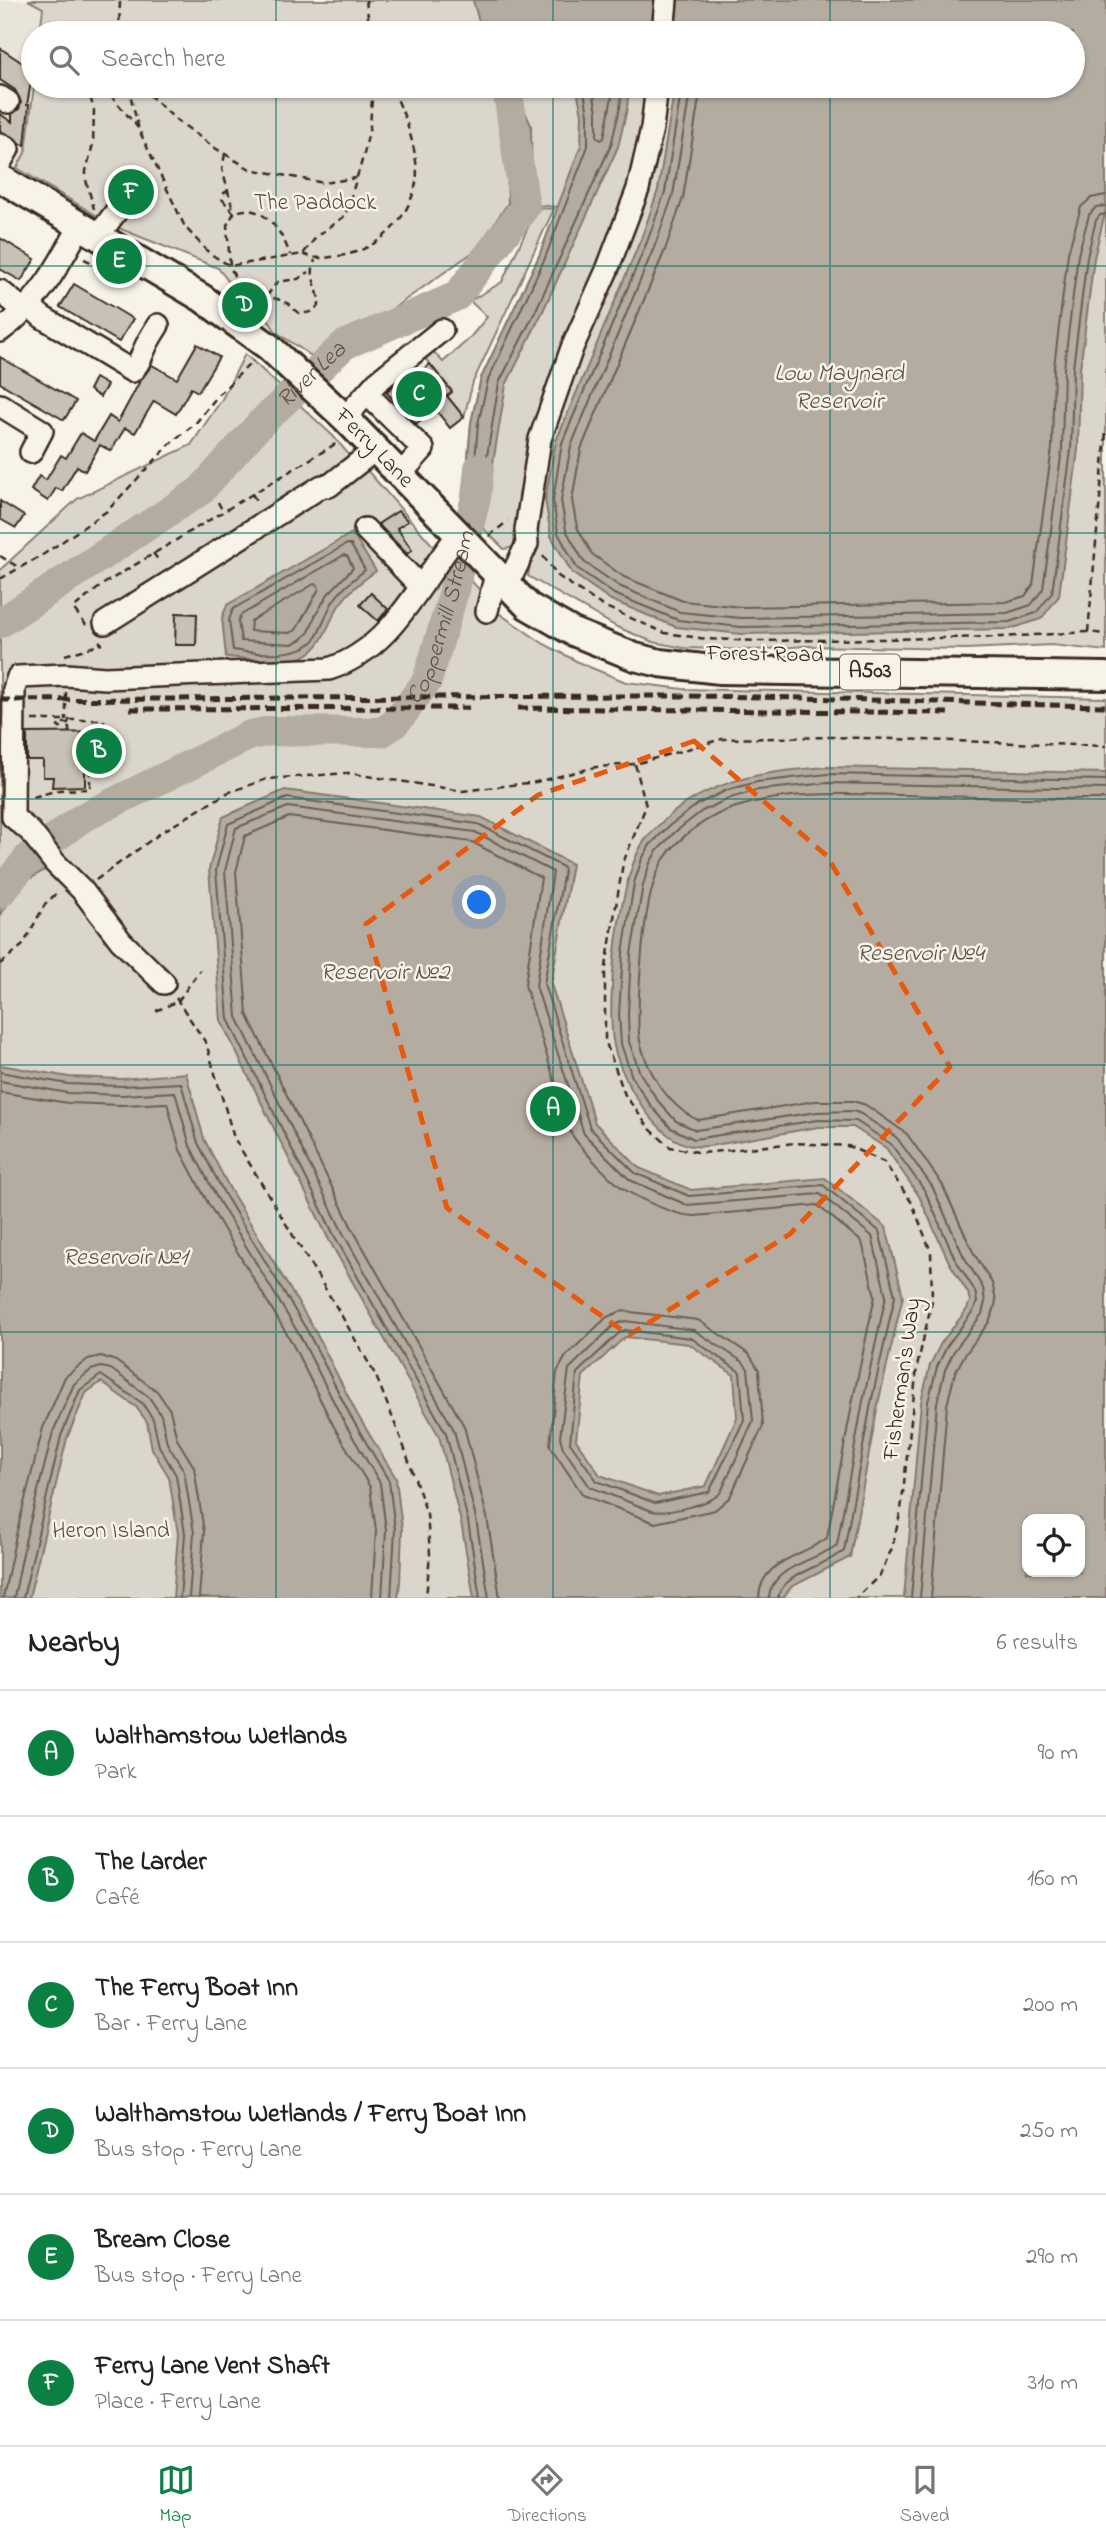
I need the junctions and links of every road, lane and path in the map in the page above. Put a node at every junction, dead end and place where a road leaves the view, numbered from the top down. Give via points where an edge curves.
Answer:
1 (120, 0) edge
2 (366, 0) edge
3 (666, 0) edge
4 (119, 21) edge
5 (369, 21) edge
6 (664, 21) edge
7 (90, 98) edge
8 (113, 98) edge
9 (131, 98) edge
10 (153, 98) edge
11 (372, 98) edge
12 (398, 98) edge
13 (656, 98) edge
14 (139, 130) junction
15 (0, 144) edge
16 (225, 154) junction
17 (0, 163) edge
18 (0, 178) edge
19 (356, 178) junction
20 (229, 190) junction
21 (124, 201) dead end
22 (234, 213) junction
23 (90, 224) junction
24 (303, 254) junction
25 (290, 256) junction
26 (315, 260) junction
27 (230, 266) junction
28 (311, 272) junction
29 (0, 291) edge
30 (267, 296) junction
31 (27, 309) junction
32 (158, 326) dead end
33 (442, 330) dead end
34 (0, 331) edge
35 (289, 356) junction
36 (256, 358) dead end
37 (328, 393) junction
38 (367, 394) junction
39 (0, 405) edge
40 (341, 430) junction
41 (1106, 432) edge
42 (376, 449) junction
43 (31, 452) dead end
44 (400, 475) junction
45 (252, 494) junction
46 (218, 502) dead end
47 (257, 502) dead end
48 (223, 512) junction
49 (365, 528) dead end
50 (526, 530) junction
51 (449, 536) junction
52 (153, 553) junction
53 (0, 556) edge
54 (159, 561) dead end
55 (20, 568) junction
56 (494, 572) junction
57 (0, 579) edge
58 (420, 586) junction
59 (73, 608) dead end
60 (486, 611) dead end
61 (105, 623) dead end
62 (1088, 632) junction
63 (1106, 634) edge
64 (635, 657) joint
65 (66, 676) junction
66 (1106, 676) edge
67 (15, 721) junction
68 (68, 722) junction
69 (69, 732) dead end
70 (105, 732) dead end
71 (1106, 746) edge
72 (635, 764) junction
73 (90, 767) dead end
74 (6, 814) edge
75 (77, 885) junction
76 (0, 964) edge
77 (164, 983) dead end
78 (177, 1001) dead end
79 (426, 1598) edge
80 (856, 1598) edge

1 - 4 path
2 - 5 path
3 - 6 street
7 - 23 path via 93,144 86,171 94,204
8 - 14 path
9 - 14 path
10 - 16 path
11 - 19 path
12 - 26 path via 416,157 417,181 407,210 383,238 358,254
13 - 50 street via 638,189 540,439
14 - 27 path via 185,227 209,253
15 - 17 street via 8,149
16 - 19 path via 250,169 287,178 324,183
16 - 20 path via 222,169
18 - 23 main road, Ferry Lane / A503
19 - 24 path via 345,216 317,236
20 - 22 path
20 - 22 path via 222,200
21 - 23 street
22 - 25 path via 254,212 268,218 284,237
22 - 27 path via 227,225
23 - 31 street
23 - 35 main road, Ferry Lane / A503
24 - 25 path
24 - 26 path
25 - 27 path
26 - 28 path
27 - 30 path via 239,288
28 - 30 path via 277,282
28 - 30 path via 319,305 311,312 295,312
29 - 31 street
31 - 32 street via 132,371
31 - 34 street
33 - 38 street
35 - 37 main road, Ferry Lane / A503
35 - 37 path, Ferry Lane, bridge
36 - 55 path via 107,511
37 - 40 main road, Ferry Lane / A503
38 - 40 street
38 - 44 street via 423,449
39 - 43 street via 42,431
40 - 42 main road, Ferry Lane / A503
40 - 45 path
41 - 62 path
42 - 44 main road, Ferry Lane / A503
42 - 61 street via 340,480 322,486
44 - 51 main road, Ferry Lane / A503
45 - 47 path
45 - 48 path
46 - 48 path
48 - 52 path
49 - 58 street
50 - 56 street via 527,544
50 - 62 path via 558,576 606,609 665,633 761,640
51 - 56 main road, Ferry Lane / A503
51 - 58 street
52 - 54 path
52 - 59 path
53 - 55 path
55 - 57 path
56 - 60 street
56 - 64 main road, Ferry Lane / A503 via 528,606 550,620
58 - 65 street via 376,643 329,669
62 - 63 path
64 - 66 main road, Forest Road / A503 via 720,670
65 - 67 street via 18,677
65 - 68 path
67 - 68 path
67 - 74 street via 15,787
68 - 69 path
68 - 70 path via 104,720
71 - 72 path via 832,737 722,739
72 - 75 path via 463,791 348,773 267,779 227,793
72 - 80 path, Fisherman's Way via 646,806 623,863 605,972 605,1041 625,1095 670,1147 703,1153 794,1143 848,1146 884,1162 912,1203 931,1252 932,1301 918,1367 901,1510 880,1575
73 - 74 path via 90,789 59,788 17,802
74 - 75 street via 30,831
75 - 76 path via 45,904 23,945
75 - 77 street via 121,940
78 - 79 path via 206,1043 234,1138 376,1376 428,1514

